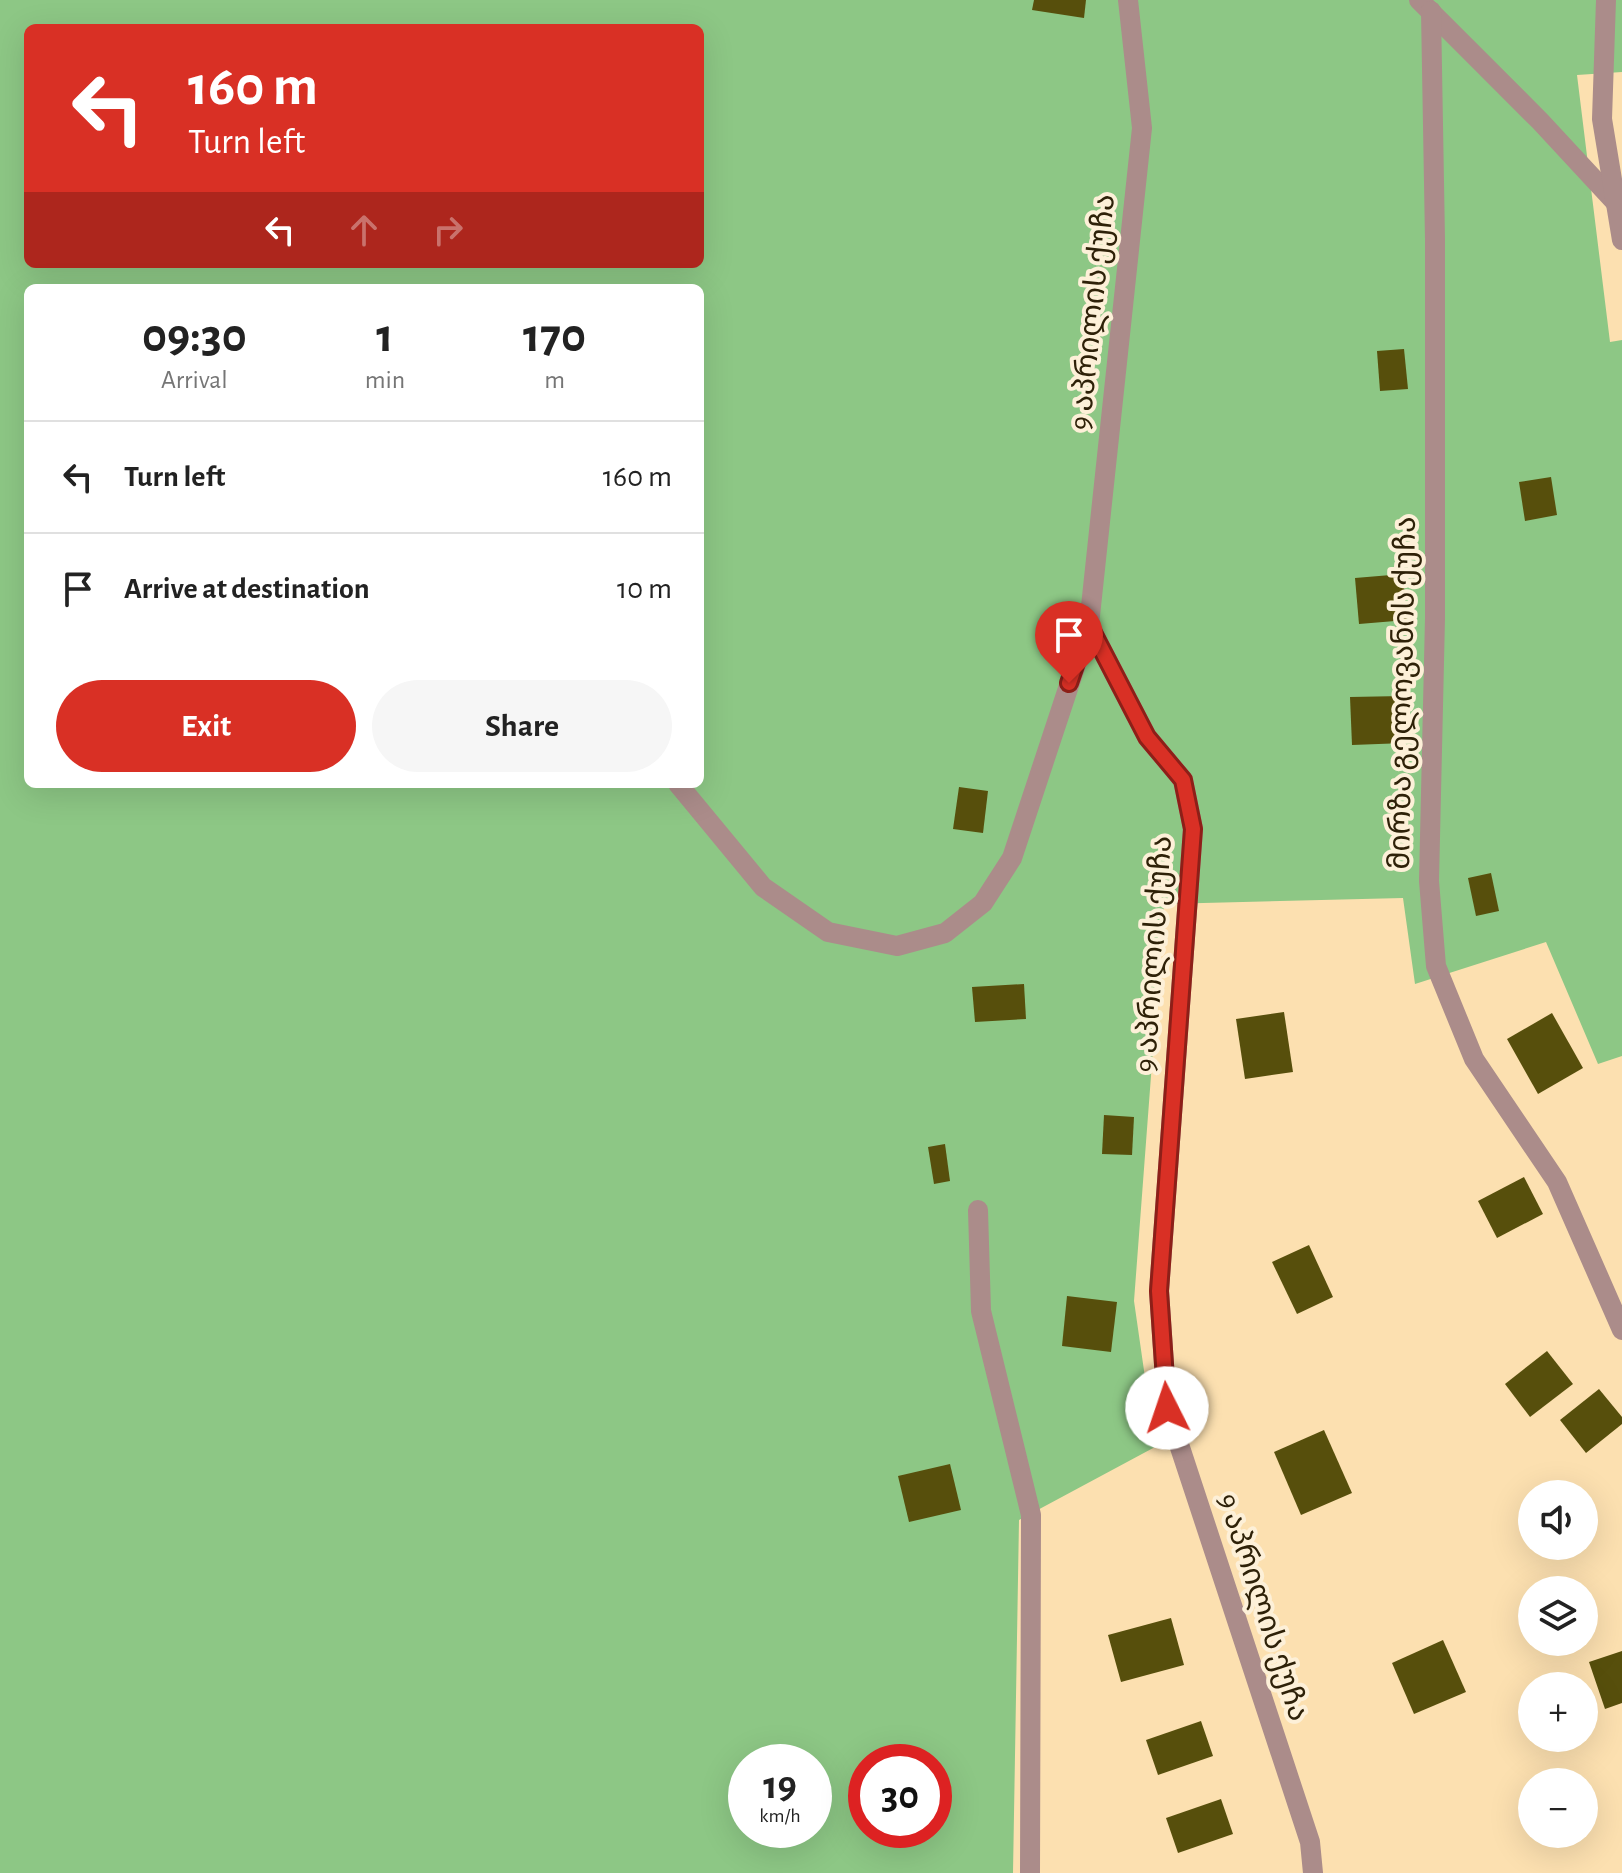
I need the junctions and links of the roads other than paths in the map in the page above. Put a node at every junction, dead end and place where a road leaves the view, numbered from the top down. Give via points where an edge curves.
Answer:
1 (1128, 0) edge
2 (1606, 0) edge
3 (1425, 5) edge
4 (1612, 118) edge
5 (1616, 203) junction
6 (1622, 240) edge
7 (1089, 625) junction
8 (681, 788) edge
9 (978, 1210) dead end
10 (1622, 1330) edge
11 (1030, 1873) edge
12 (1313, 1873) edge

1 - 7 street, 9 აპრილის ქუჩა via 1142,128
2 - 4 street
3 - 5 street
3 - 10 street, მირზა გელოვანის ქუჩა via 1435,239 1429,881 1436,966 1474,1059 1557,1182
4 - 5 street
5 - 6 street
7 - 8 street via 1012,858 983,903 945,933 897,946 828,932 763,887
7 - 12 street, 9 აპრილის ქუჩა via 1147,737 1183,780 1193,829 1159,1291 1167,1408 1310,1842
9 - 11 street via 981,1311 1031,1515

